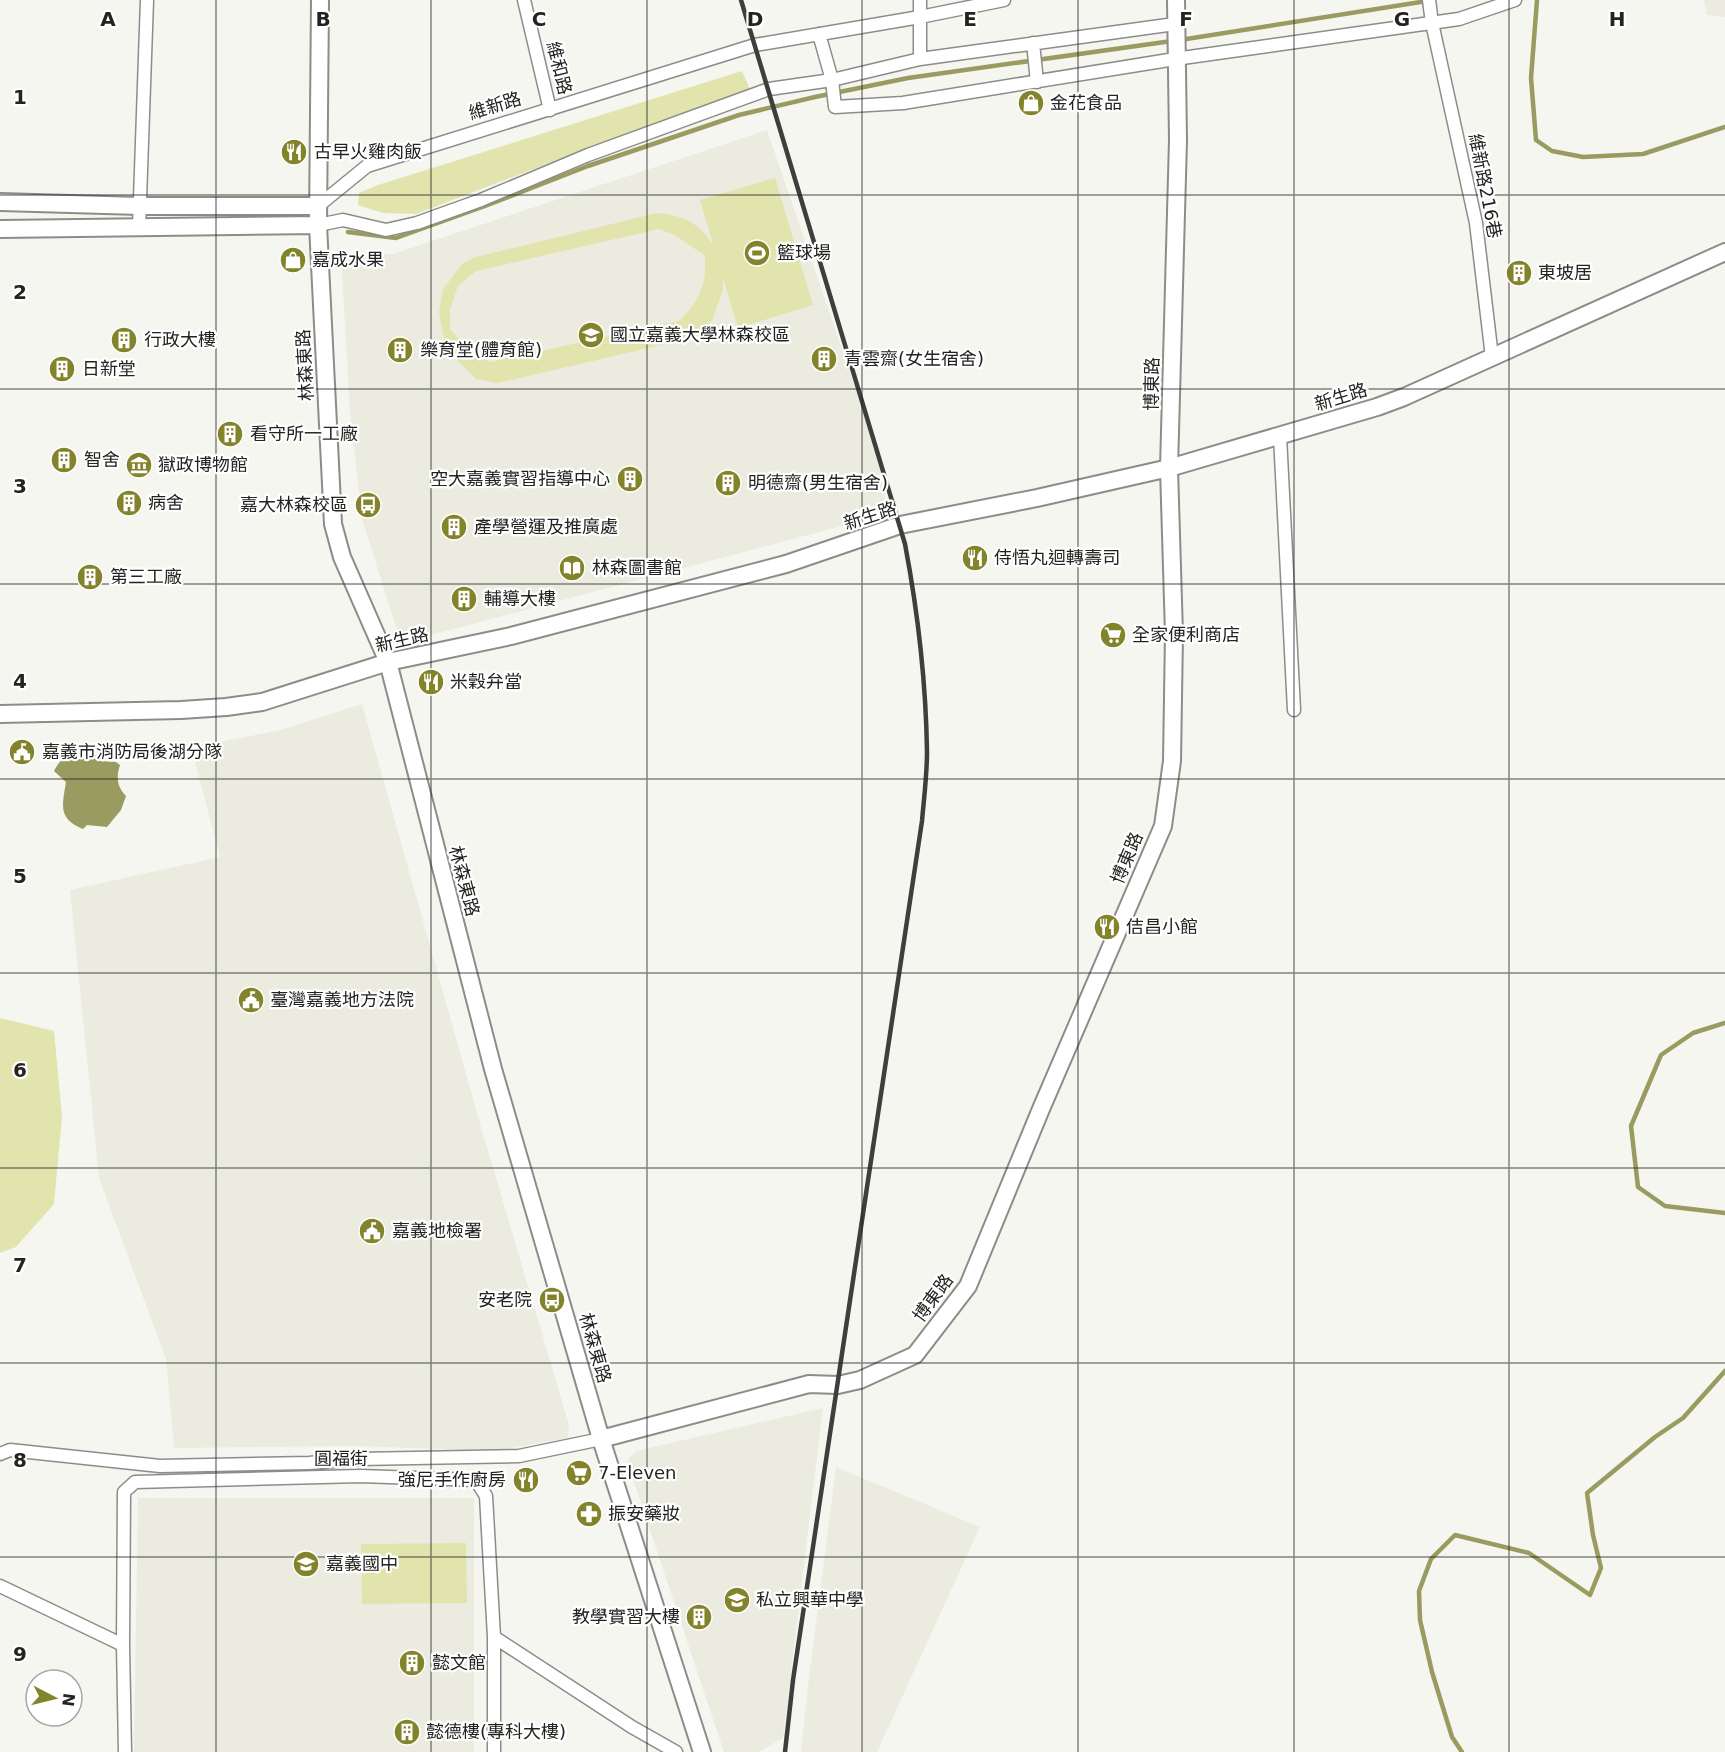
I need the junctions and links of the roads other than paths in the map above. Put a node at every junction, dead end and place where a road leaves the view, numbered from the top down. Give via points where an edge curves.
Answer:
1 (147, 0) edge
2 (320, 0) edge
3 (524, 0) edge
4 (920, 0) edge
5 (1004, 0) edge
6 (1176, 0) edge
7 (1429, 0) edge
8 (1515, 0) edge
9 (920, 17) junction
10 (1432, 23) junction
11 (1175, 24) junction
12 (819, 34) junction
13 (1033, 43) junction
14 (920, 59) junction
15 (1175, 59) junction
16 (832, 80) junction
17 (1037, 82) junction
18 (550, 110) junction
19 (0, 202) edge
20 (140, 206) junction
21 (318, 206) junction
22 (318, 225) junction
23 (139, 227) junction
24 (0, 229) edge
25 (1725, 252) edge
26 (1492, 357) junction
27 (1280, 436) junction
28 (1169, 468) junction
29 (388, 662) junction
30 (1294, 710) dead end
31 (0, 714) edge
32 (601, 1439) junction
33 (0, 1454) edge
34 (0, 1586) edge
35 (494, 1637) junction
36 (123, 1645) junction
37 (125, 1752) edge
38 (494, 1752) edge
39 (676, 1752) edge
40 (702, 1752) edge

1 - 20 street
2 - 21 street, 林森東路
3 - 18 street, 維和路
4 - 9 street
5 - 9 street, 維新路
6 - 11 street, 博東路
7 - 10 street, 維新路216巷
8 - 10 street via 1459,19
9 - 12 street, 維新路
9 - 14 street
10 - 15 street
10 - 26 street, 維新路216巷 via 1476,223
11 - 13 street
11 - 15 street, 博東路
12 - 16 street
12 - 18 street, 維新路 via 755,45
13 - 14 street
13 - 17 street
14 - 16 street
15 - 17 street
15 - 28 street, 博東路 via 1178,140
16 - 17 street via 835,107 903,103
16 - 22 street via 769,89 417,223 386,230 344,220
18 - 21 street, 維新路 via 367,166
19 - 20 street
20 - 21 street
20 - 23 street
21 - 22 street, 林森東路
22 - 23 street
22 - 29 street, 林森東路 via 333,524 342,557
23 - 24 street
25 - 26 street, 新生路
26 - 27 street, 新生路 via 1404,397
27 - 28 street, 新生路
27 - 30 street
28 - 29 street, 新生路 via 900,525 774,567 511,636
28 - 32 street, 博東路 via 1174,657 1172,761 1162,826 968,1286 915,1355 860,1380 838,1385 809,1384
29 - 31 street, 新生路 via 262,702 235,706
29 - 32 street, 林森東路 via 493,1069
32 - 33 street, 圓福街 via 519,1456 309,1463 160,1466 10,1450
32 - 40 street, 林森東路
34 - 36 street
35 - 36 street, 圓福街 via 486,1496 476,1480 250,1478 135,1482 124,1492
35 - 38 street
35 - 39 street
36 - 37 street

